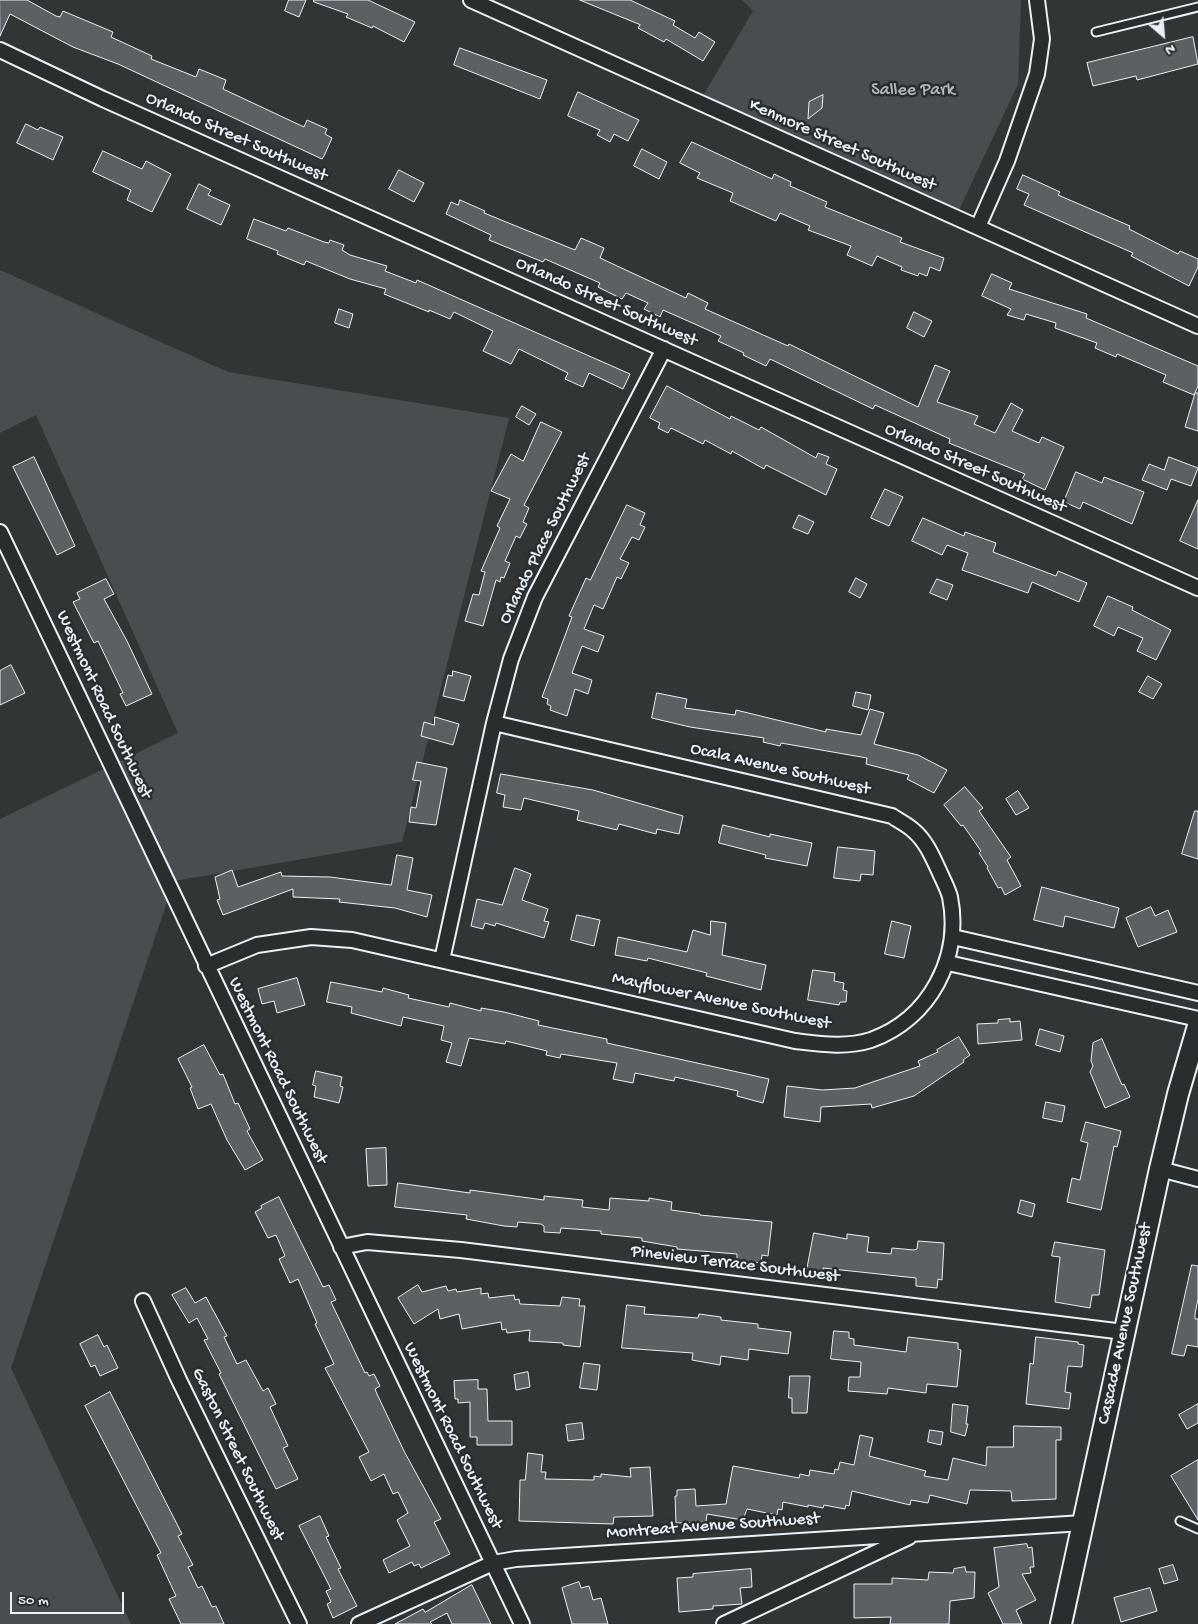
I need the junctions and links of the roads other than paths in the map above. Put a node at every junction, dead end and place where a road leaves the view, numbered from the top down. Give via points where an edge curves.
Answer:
1 (471, 0) edge
2 (1037, 0) edge
3 (1198, 7) edge
4 (1096, 32) dead end
5 (0, 50) edge
6 (978, 227) junction
7 (1198, 326) edge
8 (664, 349) junction
9 (0, 532) edge
10 (1198, 588) edge
11 (494, 723) junction
12 (953, 937) junction
13 (442, 960) junction
14 (948, 963) junction
15 (206, 966) junction
16 (1198, 994) edge
17 (1198, 1019) edge
18 (1198, 1026) edge
19 (1160, 1169) junction
20 (1198, 1179) edge
21 (341, 1247) junction
22 (143, 1302) dead end
23 (1124, 1332) junction
24 (1180, 1521) dead end
25 (1083, 1523) junction
26 (1198, 1529) edge
27 (916, 1534) junction
28 (493, 1563) junction
29 (299, 1624) edge
30 (359, 1624) edge
31 (522, 1624) edge
32 (724, 1624) edge
33 (1062, 1624) edge

1 - 6 street, Kenmore Street Southwest
2 - 6 street via 1042,39 1037,74 1007,161
3 - 4 lane
5 - 8 street, Orlando Street Southwest
6 - 7 street, Kenmore Street Southwest
8 - 10 street, Orlando Street Southwest
8 - 11 street, Orlando Place Southwest via 535,597 511,659
9 - 15 street, Westmont Road Southwest
11 - 12 street, Ocala Avenue Southwest via 892,816 915,831 931,852 950,896
11 - 13 street, Orlando Place Southwest
12 - 14 street, Ocala Avenue Southwest
12 - 16 street
13 - 14 street, Mayflower Avenue Southwest via 795,1041 834,1045 870,1040 903,1023 930,998
13 - 15 street, Mayflower Avenue Southwest via 352,940 311,937 257,945
14 - 17 street
15 - 21 street, Westmont Road Southwest
18 - 19 main road, Cascade Avenue Southwest
19 - 20 street
19 - 23 main road, Cascade Avenue Southwest
21 - 23 street, Pineview Terrace Southwest via 367,1242 461,1250
21 - 28 street, Westmont Road Southwest
22 - 29 street, Gaston Street Southwest
23 - 25 main road, Cascade Avenue Southwest
24 - 26 lane
25 - 27 street, Montreat Avenue Southwest
25 - 33 main road, Cascade Avenue Southwest
27 - 28 street, Montreat Avenue Southwest via 661,1548
27 - 32 street
28 - 30 street, Montreat Avenue Southwest
28 - 31 street, Westmont Road Southwest

